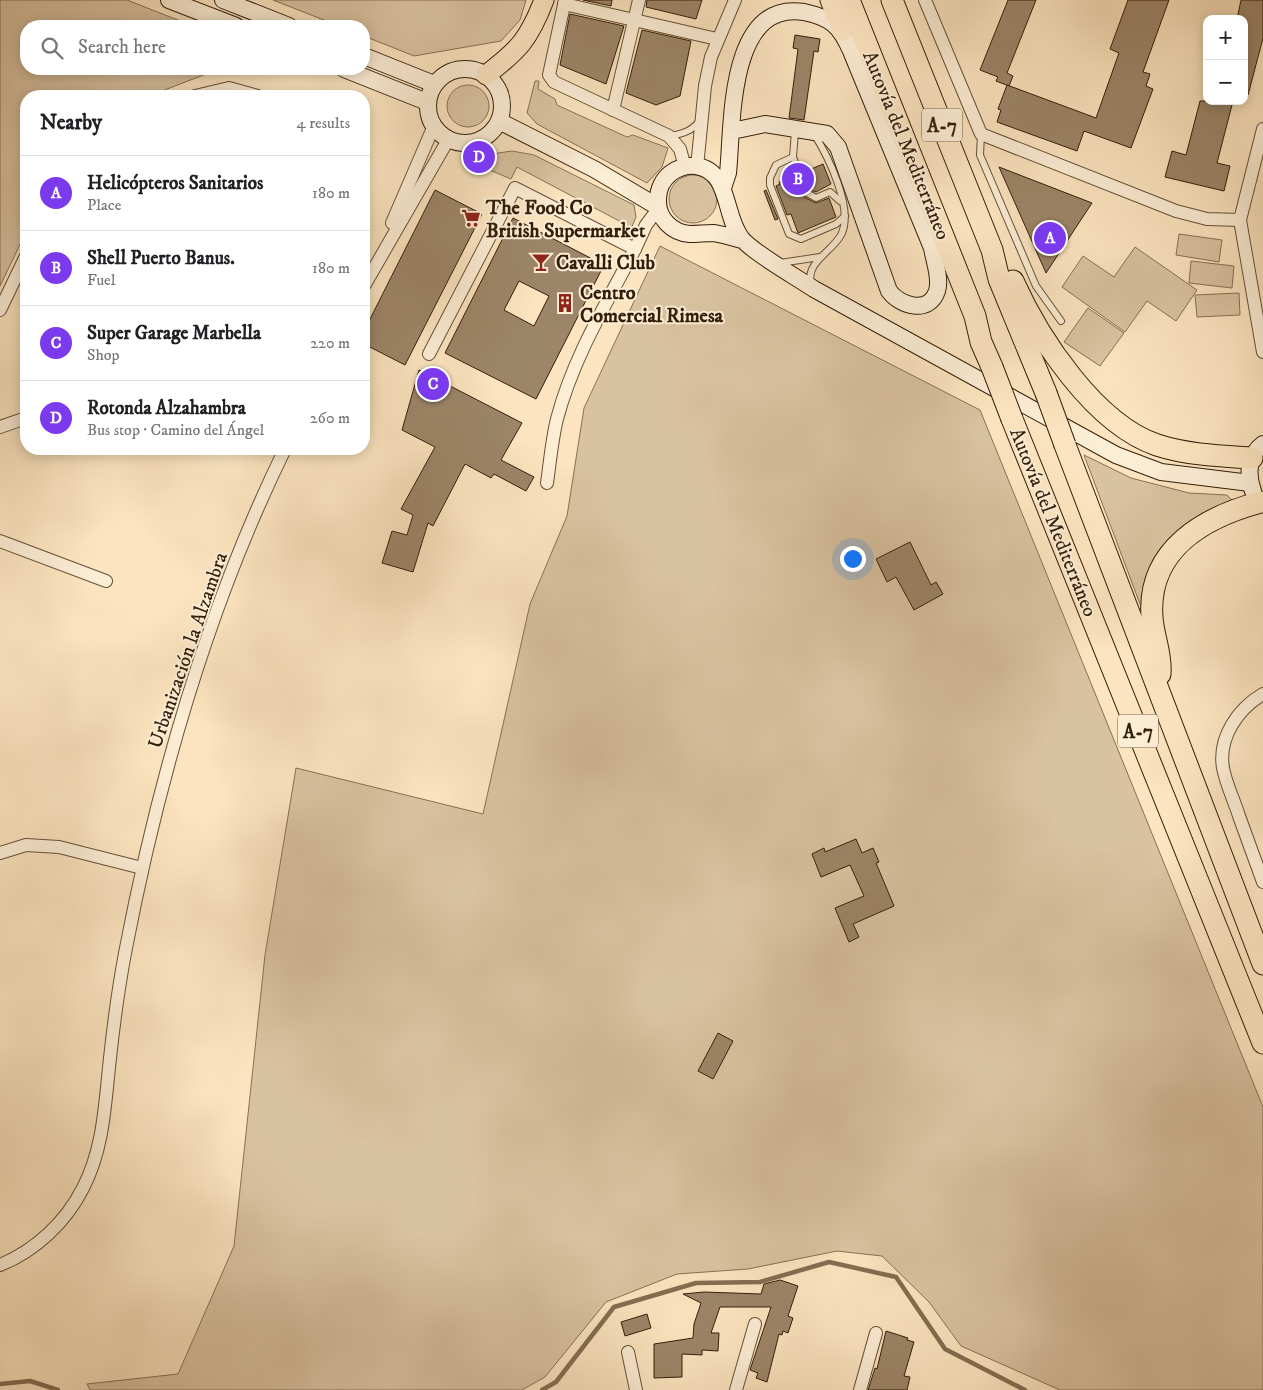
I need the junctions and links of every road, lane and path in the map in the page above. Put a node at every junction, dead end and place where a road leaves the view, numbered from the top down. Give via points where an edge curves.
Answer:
1 (169, 0) edge
2 (223, 0) edge
3 (544, 0) edge
4 (639, 0) edge
5 (735, 0) edge
6 (830, 0) edge
7 (849, 0) edge
8 (892, 0) edge
9 (926, 0) edge
10 (564, 2) edge
11 (221, 20) edge
12 (275, 20) edge
13 (634, 20) junction
14 (842, 31) junction
15 (717, 39) junction
16 (370, 58) edge
17 (359, 75) edge
18 (486, 75) junction
19 (434, 84) junction
20 (220, 90) edge
21 (236, 90) edge
22 (427, 102) junction
23 (613, 110) junction
24 (703, 115) junction
25 (500, 121) junction
26 (433, 128) junction
27 (795, 129) junction
28 (1263, 129) edge
29 (732, 131) junction
30 (812, 131) junction
31 (981, 134) junction
32 (670, 136) junction
33 (448, 140) junction
34 (793, 157) junction
35 (691, 167) junction
36 (663, 181) junction
37 (619, 183) junction
38 (724, 194) junction
39 (842, 203) junction
40 (659, 211) junction
41 (845, 216) junction
42 (1240, 220) junction
43 (702, 232) junction
44 (743, 240) junction
45 (639, 243) junction
46 (932, 248) junction
47 (992, 250) junction
48 (820, 258) junction
49 (775, 263) junction
50 (374, 267) junction
51 (20, 268) edge
52 (370, 275) edge
53 (814, 289) junction
54 (0, 310) edge
55 (1061, 321) dead end
56 (981, 342) junction
57 (1263, 352) edge
58 (429, 354) dead end
59 (20, 420) edge
60 (0, 426) edge
61 (1257, 451) edge
62 (281, 455) edge
63 (546, 483) dead end
64 (1250, 483) junction
65 (1262, 503) edge
66 (0, 541) edge
67 (106, 581) dead end
68 (1159, 694) junction
69 (1263, 694) edge
70 (0, 853) edge
71 (142, 868) junction
72 (1263, 882) edge
73 (1263, 964) edge
74 (1263, 1043) edge
75 (0, 1265) edge
76 (755, 1324) dead end
77 (876, 1333) dead end
78 (628, 1352) dead end
79 (636, 1390) edge
80 (736, 1390) edge
81 (860, 1390) edge

1 - 11 street
2 - 12 street
3 - 18 main road via 535,24 517,51
4 - 13 street
5 - 15 street
6 - 14 main road
7 - 56 highway, Autovía del Mediterráneo / A-7 via 975,316
8 - 47 highway, Autovía del Mediterráneo / A-7
9 - 31 street
10 - 13 street
10 - 23 street via 550,75 554,82
13 - 15 street
13 - 23 street
14 - 29 street via 820,15 796,10 776,13 761,22 750,35 740,58
14 - 46 street
15 - 24 street via 709,67
16 - 19 street
17 - 22 street
18 - 19 street via 473,69 445,74
18 - 25 street via 494,82 502,101
19 - 22 street
20 - 21 street
22 - 26 street
23 - 32 street
24 - 32 lane via 696,126
24 - 35 street
25 - 33 street via 483,139 459,144
25 - 37 street
26 - 33 street
26 - 50 street
27 - 29 street via 765,124
27 - 30 street
27 - 34 lane
28 - 42 street
29 - 38 street
30 - 39 lane via 830,162
30 - 46 street via 827,134 838,147 889,291 895,299 917,306 933,298 938,278
31 - 42 street via 1176,211 1208,219
31 - 55 lane via 980,155 1032,278 1047,305
32 - 35 street
33 - 50 street
34 - 39 lane via 810,196 816,198 830,192
34 - 41 lane via 776,165 770,178 789,234 801,239 836,224
35 - 36 street via 669,174
35 - 38 street via 711,172
36 - 37 street via 646,190
36 - 40 street via 657,198
37 - 40 street
38 - 43 street via 724,210 719,220
38 - 44 street via 734,226
39 - 41 lane
40 - 43 street via 674,229 682,233
40 - 45 street
41 - 48 lane via 842,233
42 - 57 street
43 - 44 street
44 - 49 street
45 - 58 street via 515,188
45 - 63 street via 588,338 573,374 557,419
46 - 56 highway via 965,321
47 - 61 highway via 1011,276 1042,334 1075,381 1105,414 1156,444 1197,454
47 - 68 highway, Autovía del Mediterráneo / A-7, bridge via 999,279 1046,393
48 - 49 lane
48 - 53 lane via 810,276
49 - 53 street
50 - 52 street
51 - 54 street
53 - 64 street via 1116,455 1161,472
56 - 74 highway, Autovía del Mediterráneo / A-7, bridge
59 - 60 street
61 - 64 street via 1249,471
62 - 71 street, Urbanización la Alzambra via 260,499 202,654
64 - 65 street
65 - 68 highway via 1235,510 1191,532 1168,558 1158,577 1152,600 1161,663
66 - 67 street
68 - 73 highway, Autovía del Mediterráneo / A-7
69 - 72 street via 1244,708 1234,721 1222,759
70 - 71 street via 26,845 59,846
71 - 75 street, Urbanización la Alzambra via 113,1026 101,1133 92,1164 83,1188 63,1219 36,1245
76 - 80 street
77 - 81 street
78 - 79 street

